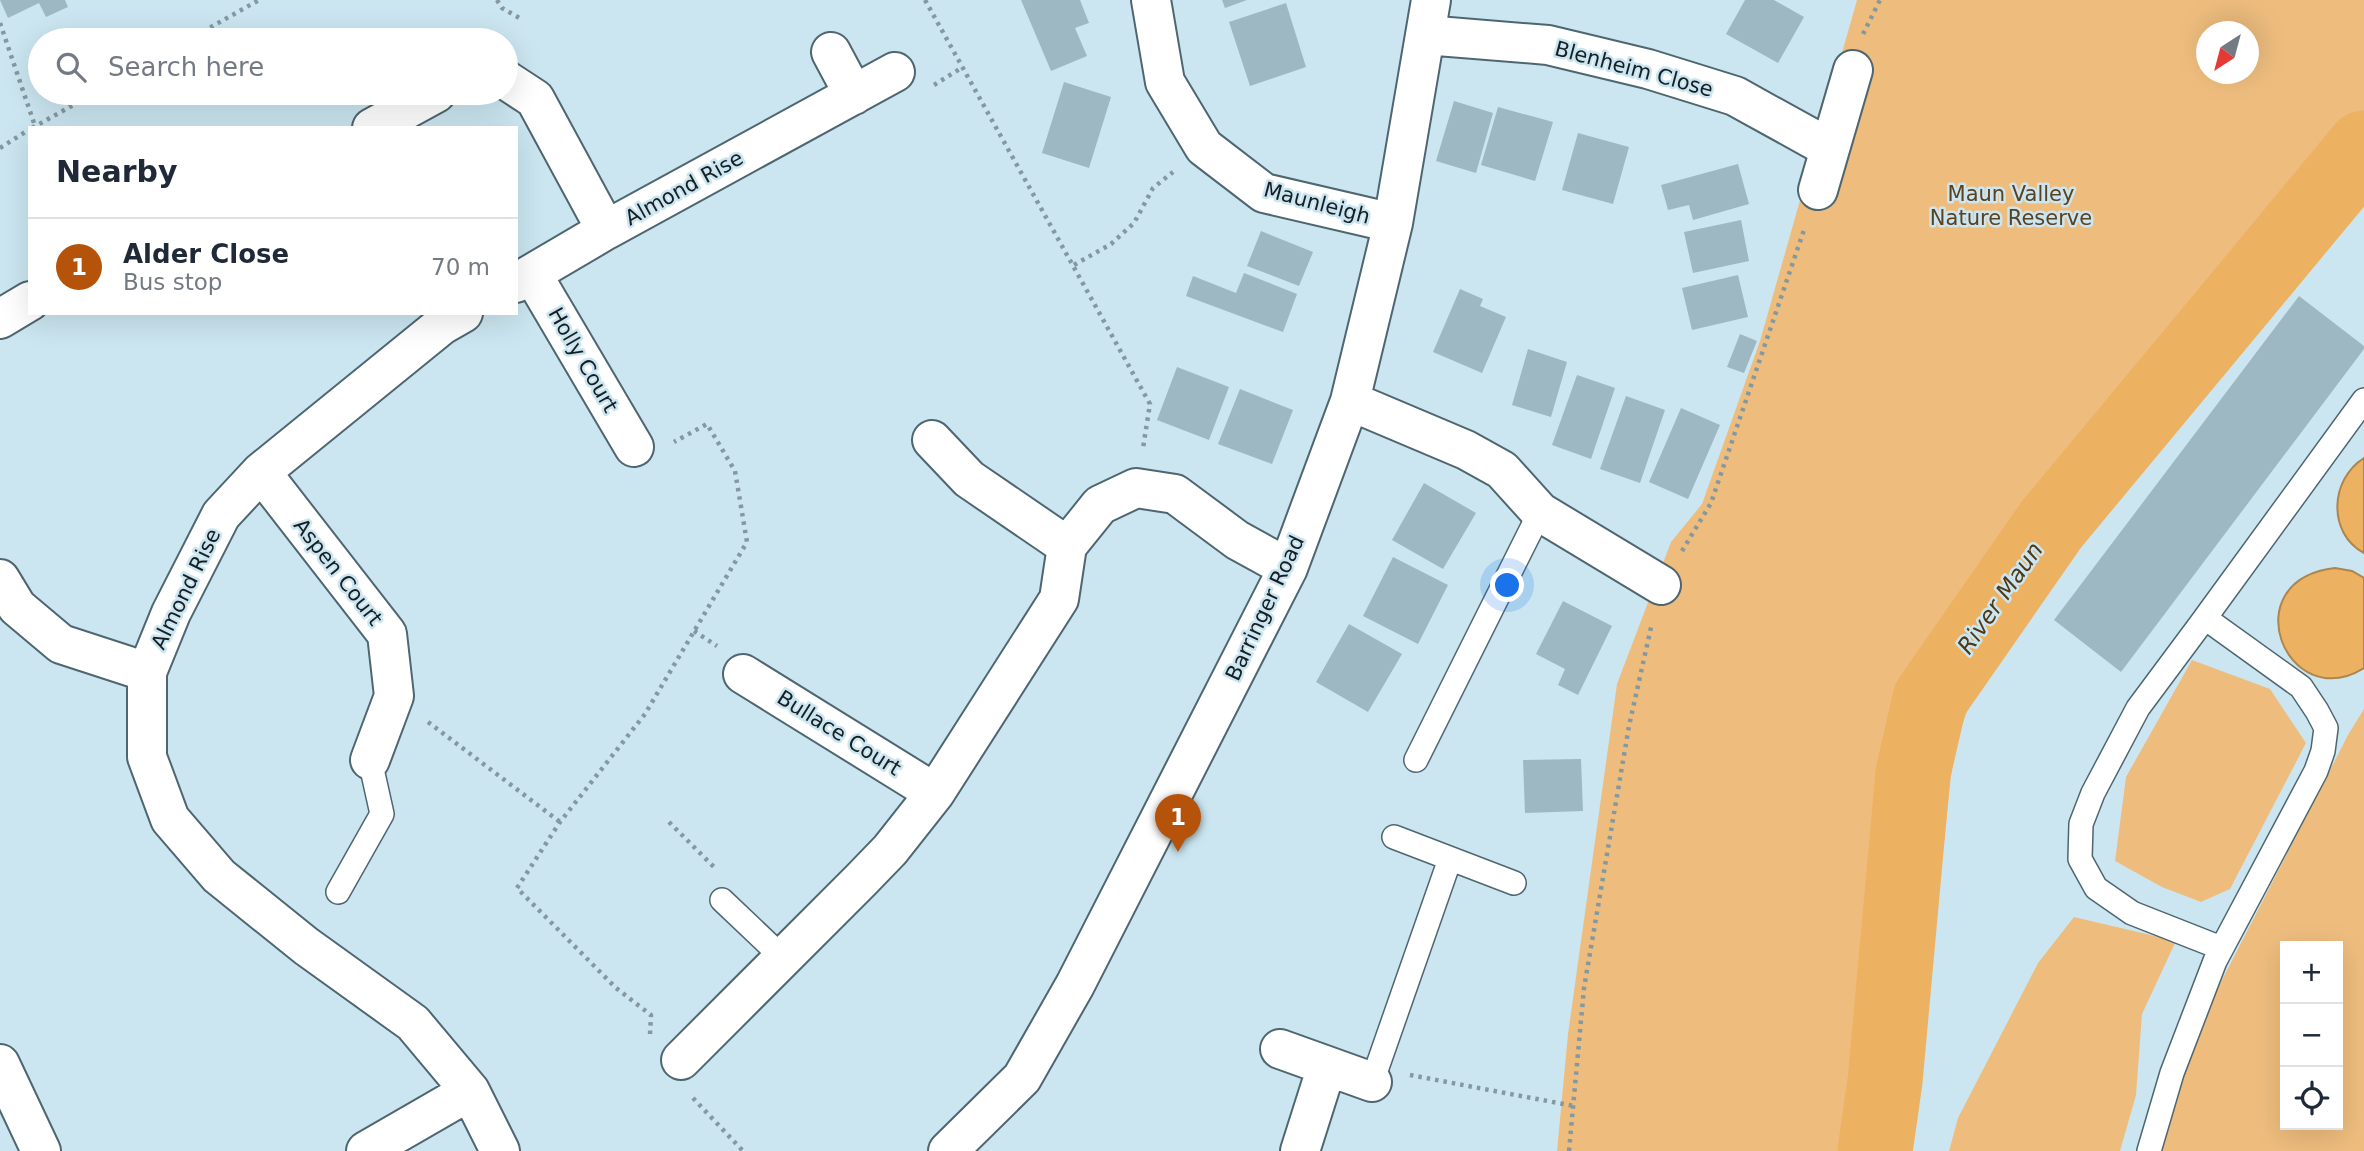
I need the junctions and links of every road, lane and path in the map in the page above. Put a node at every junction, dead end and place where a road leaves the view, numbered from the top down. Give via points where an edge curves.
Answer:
1 (259, 0) edge
2 (497, 0) edge
3 (925, 0) edge
4 (1152, 0) edge
5 (1428, 18) edge
6 (523, 20) dead end
7 (0, 23) edge
8 (209, 28) edge
9 (831, 51) dead end
10 (963, 67) junction
11 (1853, 70) dead end
12 (895, 72) dead end
13 (931, 87) dead end
14 (518, 88) edge
15 (853, 95) junction
16 (73, 105) edge
17 (414, 105) edge
18 (31, 126) edge
19 (36, 126) edge
20 (377, 126) edge
21 (28, 130) edge
22 (0, 148) edge
23 (1204, 148) junction
24 (1829, 148) junction
25 (1818, 190) joint
26 (1393, 223) junction
27 (606, 230) junction
28 (1074, 265) junction
29 (524, 278) edge
30 (28, 302) edge
31 (447, 317) edge
32 (0, 319) edge
33 (2364, 400) edge
34 (1350, 401) junction
35 (628, 436) joint
36 (932, 440) dead end
37 (261, 472) junction
38 (1136, 488) junction
39 (1540, 512) junction
40 (1067, 546) junction
41 (1288, 568) junction
42 (1, 581) edge
43 (1661, 585) junction
44 (2205, 618) junction
45 (147, 672) junction
46 (743, 674) dead end
47 (394, 696) junction
48 (370, 760) joint
49 (1416, 760) dead end
50 (934, 793) junction
51 (560, 822) junction
52 (669, 822) dead end
53 (1394, 837) dead end
54 (1450, 859) junction
55 (1514, 883) dead end
56 (338, 892) dead end
57 (722, 900) joint
58 (2221, 948) junction
59 (783, 958) junction
60 (1280, 1049) dead end
61 (0, 1064) edge
62 (673, 1064) junction
63 (1327, 1066) junction
64 (1372, 1082) junction
65 (470, 1091) junction
66 (1574, 1106) junction
67 (41, 1151) edge
68 (366, 1151) edge
69 (500, 1151) edge
70 (743, 1151) edge
71 (948, 1151) edge
72 (1300, 1151) edge
73 (1569, 1151) edge
74 (2149, 1151) edge

1 - 8 path
2 - 6 path
3 - 10 path
4 - 23 street, Maunleigh via 1165,82
5 - 24 street, Blenheim Close via 1648,69 1735,96
5 - 26 street, Barringer Road
7 - 18 path
9 - 15 street
10 - 13 path
10 - 28 path
11 - 24 street
12 - 15 street, Almond Rise
14 - 27 street via 535,99
15 - 27 street, Almond Rise
16 - 19 path
17 - 20 street
21 - 22 path
23 - 26 street, Maunleigh via 1264,193
23 - 28 path via 1153,188 1134,223 1111,244
24 - 25 street
25 - 43 path via 1711,503
26 - 34 street, Barringer Road
27 - 29 street, Almond Rise
28 - 38 path via 1150,404
29 - 35 street, Holly Court
30 - 32 street
31 - 37 street, Almond Rise
33 - 44 lane
34 - 39 street via 1502,470
34 - 41 street, Barringer Road
35 - 51 path via 675,442 707,424 735,471 747,542 645,714
36 - 40 street via 969,479
37 - 45 street, Almond Rise via 221,515
37 - 47 street, Aspen Court via 387,634
38 - 40 street via 1101,505
38 - 41 street via 1175,494 1237,540
39 - 43 street
39 - 49 lane
40 - 50 street via 1059,598
41 - 71 street, Barringer Road via 1076,985 1022,1078
42 - 45 street via 17,607 61,645
43 - 66 path via 1629,726 1586,974
44 - 58 lane via 2301,687 2326,728 2316,771
44 - 58 lane via 2138,708 2099,781 2081,824 2080,859 2096,888 2132,913
45 - 65 street, Almond Rise via 147,757 170,819 219,876 413,1023
46 - 50 street, Bullace Court
47 - 48 street, Aspen Court
47 - 51 path
48 - 56 lane via 382,814
50 - 59 street via 890,850
51 - 62 path via 517,888 616,988 652,1015
52 - 57 path via 735,888
53 - 54 lane
54 - 55 lane
54 - 64 lane
57 - 59 lane
58 - 74 lane via 2172,1073
59 - 62 street
60 - 63 street
61 - 67 street
62 - 70 path
63 - 64 street
63 - 72 street
64 - 66 path via 1404,1074
65 - 68 street
65 - 69 street, Almond Rise
66 - 73 path

